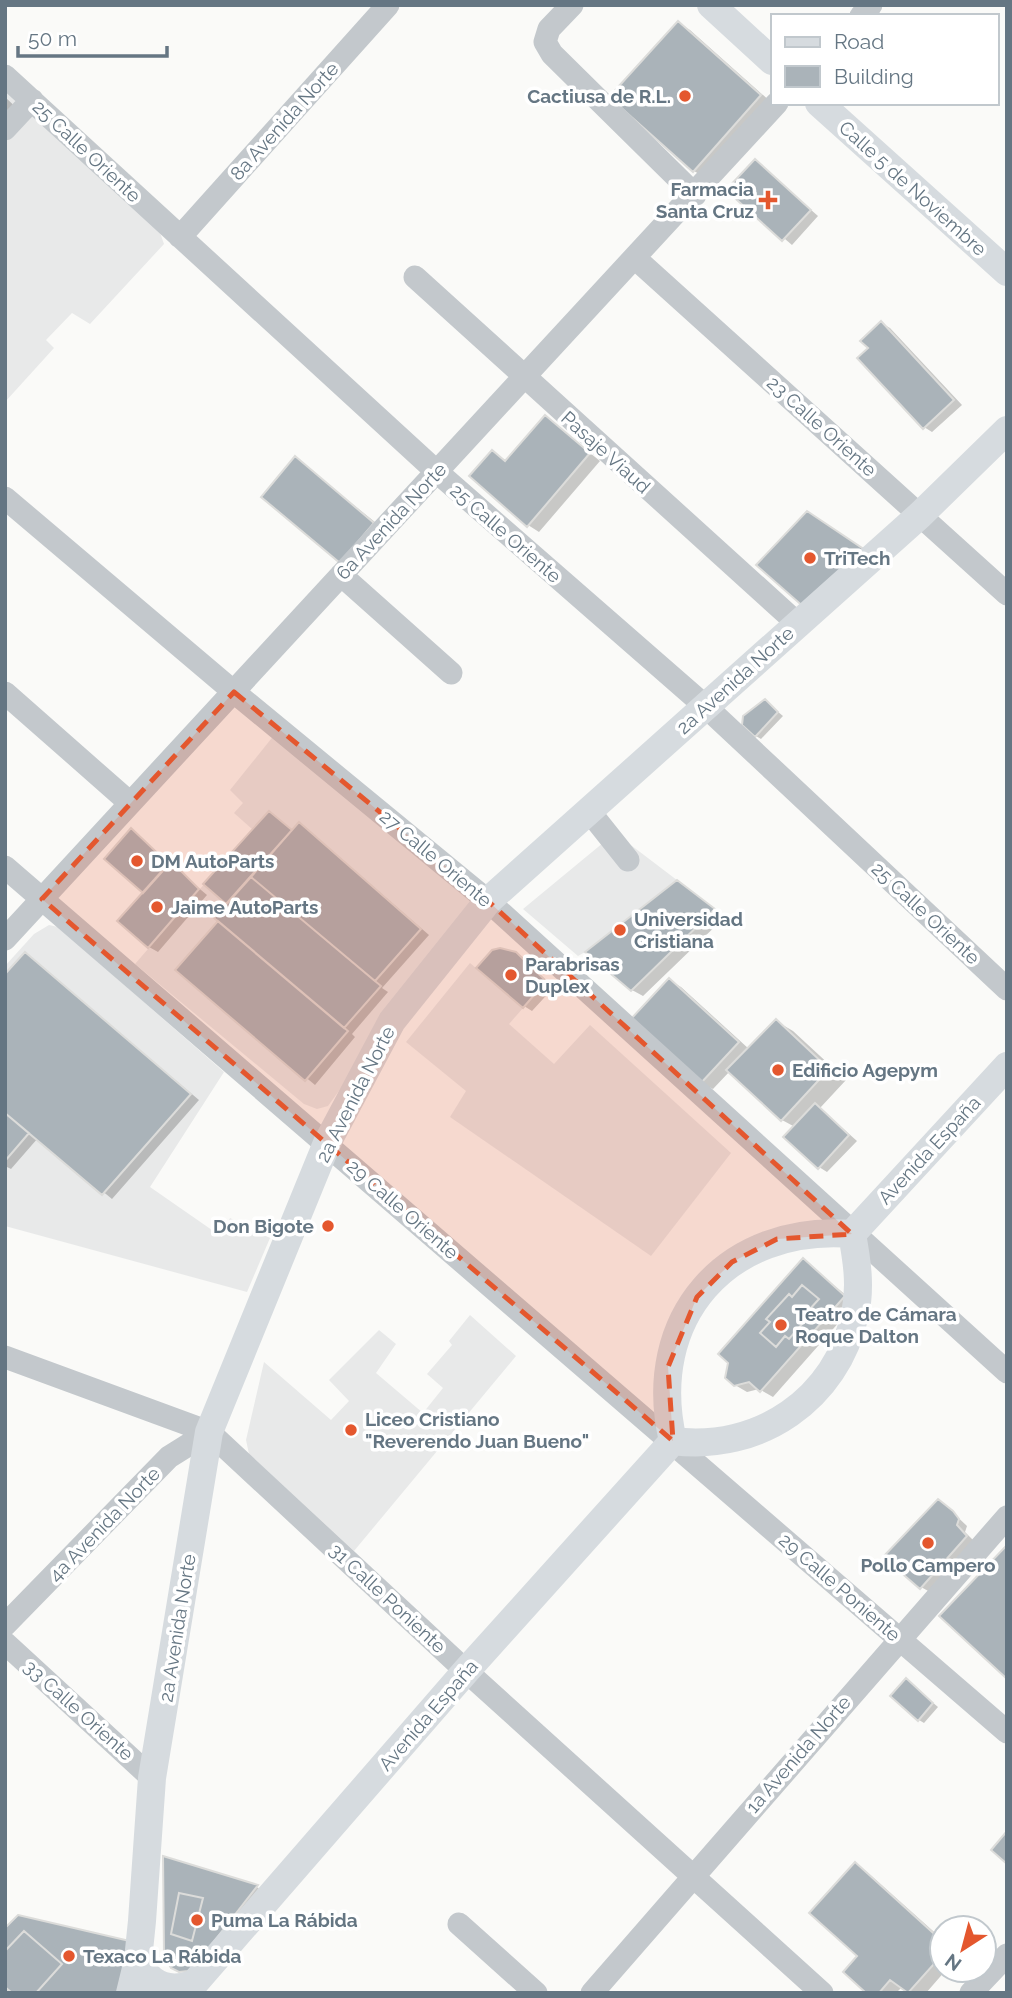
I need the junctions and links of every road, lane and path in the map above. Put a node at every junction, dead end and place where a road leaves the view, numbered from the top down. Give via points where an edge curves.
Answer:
1 (388, 5) edge
2 (572, 5) edge
3 (711, 5) edge
4 (771, 60) edge
5 (5, 76) edge
6 (32, 100) junction
7 (775, 105) edge
8 (820, 105) edge
9 (5, 130) edge
10 (695, 195) junction
11 (180, 237) junction
12 (636, 259) junction
13 (1007, 272) edge
14 (415, 277) dead end
15 (525, 379) junction
16 (1007, 430) edge
17 (437, 472) junction
18 (5, 498) edge
19 (920, 515) junction
20 (341, 575) junction
21 (1007, 594) edge
22 (797, 624) junction
23 (451, 673) dead end
24 (234, 692) junction
25 (5, 693) edge
26 (705, 706) junction
27 (130, 803) junction
28 (589, 811) junction
29 (628, 860) dead end
30 (5, 867) edge
31 (43, 899) junction
32 (488, 901) junction
33 (5, 939) edge
34 (1007, 989) edge
35 (1007, 1066) edge
36 (327, 1143) junction
37 (852, 1234) junction
38 (5, 1357) edge
39 (1007, 1373) edge
40 (209, 1433) junction
41 (673, 1441) junction
42 (1007, 1517) edge
43 (5, 1625) edge
44 (899, 1639) junction
45 (5, 1643) edge
46 (466, 1671) junction
47 (1007, 1732) edge
48 (152, 1778) junction
49 (693, 1874) junction
50 (459, 1924) dead end
51 (138, 1960) junction
52 (1005, 1960) edge
53 (189, 1988) edge
54 (130, 1993) edge
55 (536, 1993) edge
56 (592, 1993) edge
57 (822, 1993) edge
58 (971, 1993) edge

1 - 11 street, 8a Avenida Norte
2 - 10 street via 549,29 545,42 552,54
3 - 4 main road
5 - 6 street, 25 Calle Oriente
6 - 9 street
6 - 11 street, 25 Calle Oriente
7 - 10 street, 6a Avenida Norte
8 - 13 main road, Calle 5 de Noviembre
10 - 12 street, 6a Avenida Norte
11 - 17 street, 25 Calle Oriente
12 - 15 street, 6a Avenida Norte
12 - 19 street, 23 Calle Oriente
14 - 15 street, Pasaje Viaud
15 - 17 street, 6a Avenida Norte
15 - 22 street, Pasaje Viaud
16 - 19 main road, 2a Avenida Norte
17 - 20 street, 6a Avenida Norte
17 - 26 street, 25 Calle Oriente
18 - 24 street, 27 Calle Oriente
19 - 21 street, 23 Calle Oriente
19 - 22 main road, 2a Avenida Norte
20 - 23 street
20 - 24 street, 6a Avenida Norte
22 - 26 main road, 2a Avenida Norte
24 - 27 street, 6a Avenida Norte
24 - 32 street, 27 Calle Oriente
25 - 27 street
26 - 28 main road, 2a Avenida Norte
26 - 34 street, 25 Calle Oriente
27 - 31 street, 6a Avenida Norte
28 - 29 street
28 - 32 main road, 2a Avenida Norte
30 - 31 street, 29 Calle Oriente
31 - 33 street, 6a Avenida Norte
31 - 36 street, 29 Calle Oriente
32 - 36 main road, 2a Avenida Norte via 392,1021
32 - 37 street, 27 Calle Oriente
35 - 37 main road, Avenida España
36 - 40 main road, 2a Avenida Norte
36 - 41 street, 29 Calle Oriente
37 - 39 street, 27 Calle Oriente
37 - 41 main road via 856,1312 826,1380 809,1399 768,1428 721,1443
37 - 41 main road via 802,1234 766,1244 732,1262 697,1297 674,1342 668,1367 667,1417
38 - 40 street, 31 Calle Poniente
40 - 43 street, 4a Avenida Norte via 169,1457
40 - 46 street, 31 Calle Poniente
40 - 48 main road, 2a Avenida Norte
41 - 44 street, 29 Calle Poniente
41 - 46 main road, Avenida España
42 - 44 street, 1a Avenida Norte
44 - 47 street, 29 Calle Poniente
44 - 49 street, 1a Avenida Norte
45 - 48 street, 33 Calle Oriente
46 - 49 street, 31 Calle Poniente
46 - 53 main road, Avenida España
48 - 51 main road, 2a Avenida Norte
49 - 56 street, 1a Avenida Norte
49 - 57 street, 31 Calle Poniente
50 - 55 street
51 - 53 main road via 159,1985
51 - 54 main road, 2a Avenida Norte
52 - 58 street

